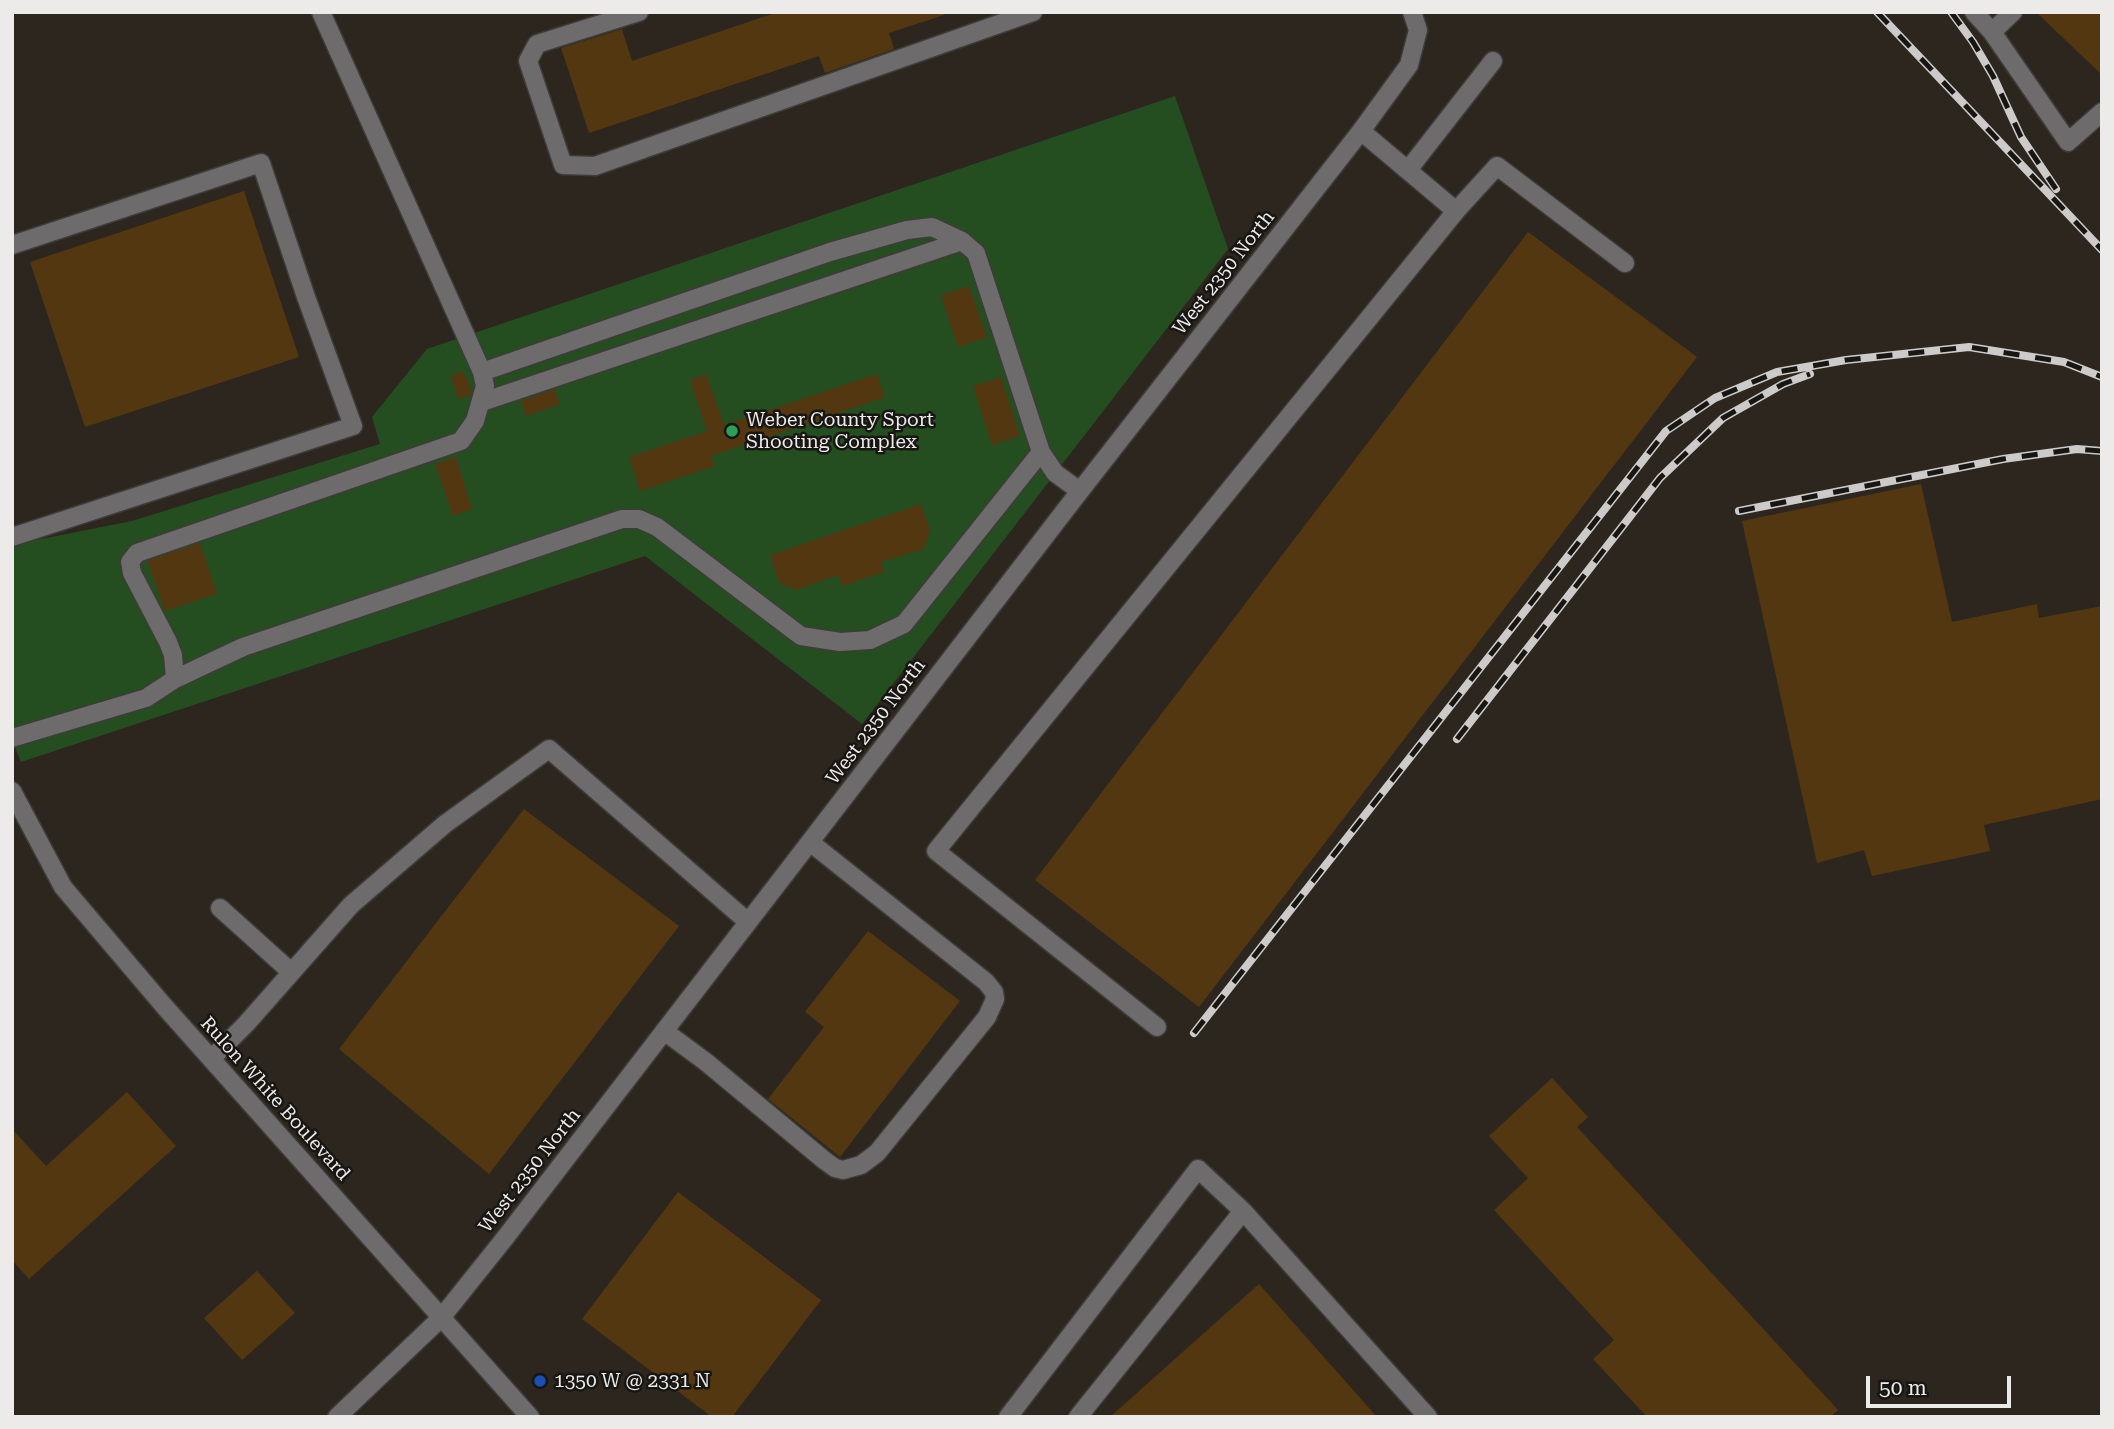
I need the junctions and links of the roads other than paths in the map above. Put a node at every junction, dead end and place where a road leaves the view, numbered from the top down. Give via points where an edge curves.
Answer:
1 (321, 12) edge
2 (639, 12) edge
3 (1032, 12) edge
4 (1412, 12) edge
5 (1974, 12) edge
6 (2012, 12) edge
7 (1992, 32) junction
8 (1493, 61) dead end
9 (2102, 111) edge
10 (1361, 131) junction
11 (1408, 170) junction
12 (1456, 211) junction
13 (961, 241) junction
14 (12, 245) edge
15 (1625, 263) dead end
16 (482, 372) junction
17 (482, 402) junction
18 (1041, 452) junction
19 (1080, 491) junction
20 (12, 537) edge
21 (175, 679) junction
22 (12, 737) edge
23 (12, 791) edge
24 (811, 842) junction
25 (220, 908) dead end
26 (748, 922) junction
27 (290, 971) junction
28 (1157, 1027) dead end
29 (664, 1031) junction
30 (211, 1059) junction
31 (1243, 1211) junction
32 (441, 1318) junction
33 (337, 1417) edge
34 (530, 1417) edge
35 (1008, 1417) edge
36 (1078, 1417) edge
37 (1428, 1417) edge

1 - 16 street
2 - 3 street via 537,44 528,61 563,165 595,166
4 - 10 street, West 2350 North via 1418,30 1409,65
5 - 7 street
6 - 7 street
7 - 9 street via 2068,142
8 - 11 street
10 - 11 street
10 - 19 street, West 2350 North
11 - 12 street
12 - 15 street via 1497,166
12 - 28 street via 936,851
13 - 16 street via 932,227 906,230
13 - 17 street
13 - 18 street via 976,253
14 - 20 street via 261,163 353,426
16 - 17 street
17 - 21 street via 461,441 138,553 130,562 132,573 168,642
18 - 19 street via 1055,473
18 - 21 street via 904,624 870,640 839,642 801,636 657,527 639,519 622,519 243,647
19 - 24 street, West 2350 North
21 - 22 street via 146,698
23 - 30 street, Rulon White Boulevard via 63,887
24 - 26 street, West 2350 North
24 - 29 street via 986,982 995,999 987,1017 877,1153 861,1165 843,1170 824,1160
25 - 27 street
26 - 27 street via 550,749 445,824 351,905
26 - 29 street, West 2350 North
27 - 30 street
29 - 32 street, West 2350 North
30 - 32 street, Rulon White Boulevard
31 - 35 street via 1198,1169
31 - 36 street
31 - 37 street
32 - 33 street, West 2350 North
32 - 34 street, Rulon White Boulevard

